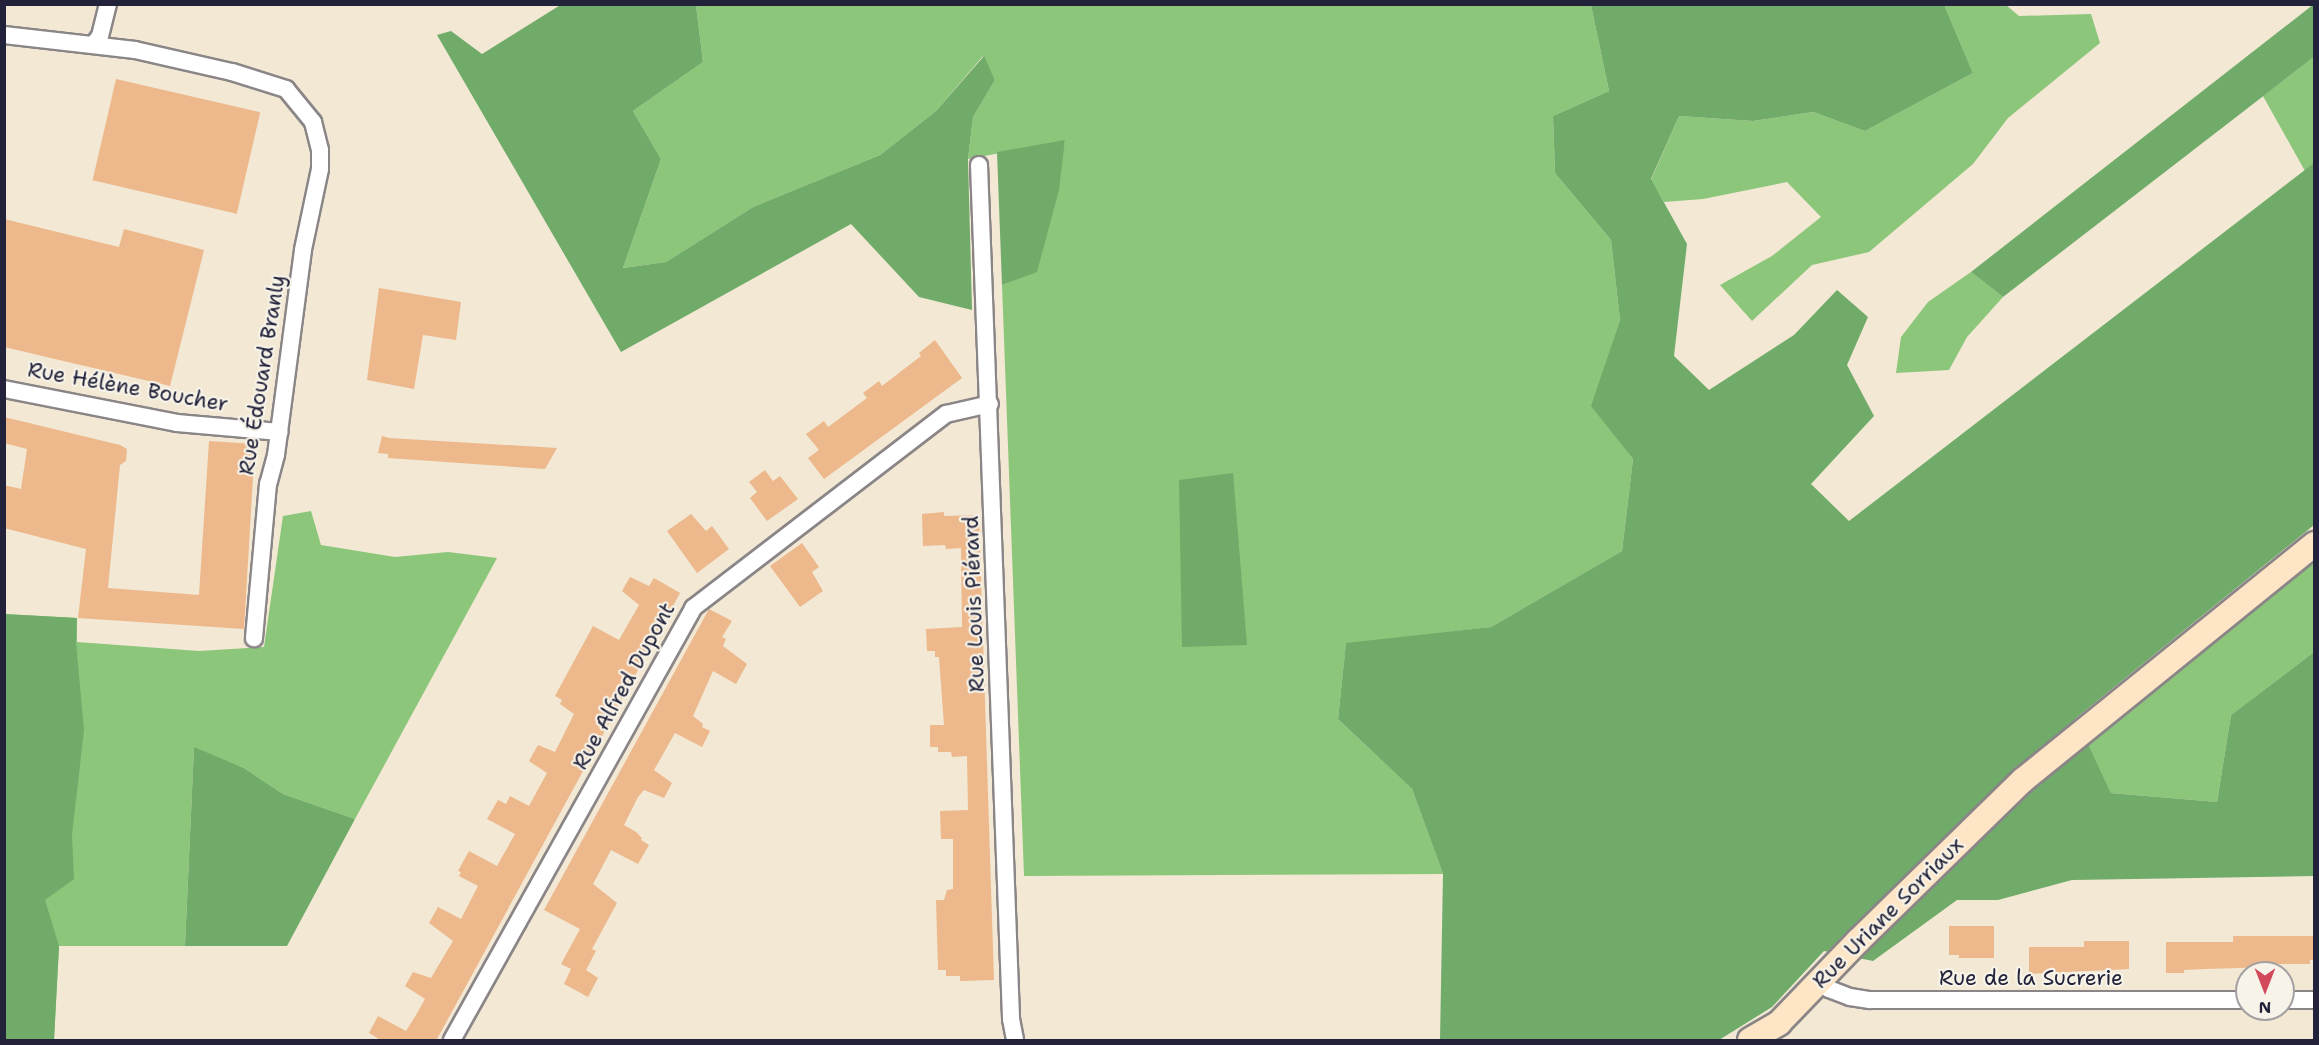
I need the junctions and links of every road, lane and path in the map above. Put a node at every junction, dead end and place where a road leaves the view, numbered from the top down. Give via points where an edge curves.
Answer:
1 (108, 4) edge
2 (4, 34) edge
3 (93, 45) junction
4 (980, 165) dead end
5 (4, 388) edge
6 (990, 404) junction
7 (280, 432) junction
8 (2314, 544) edge
9 (254, 638) dead end
10 (1820, 980) junction
11 (2235, 1000) edge
12 (2295, 1000) edge
13 (2314, 1000) edge
14 (452, 1041) edge
15 (1015, 1041) edge
16 (1750, 1041) edge

1 - 3 street via 100,36
2 - 3 street
3 - 7 street, Rue Édouard Branly via 135,50 232,72 286,89 313,122 320,169 303,250
4 - 6 street, Rue Louis Piérard
5 - 7 street, Rue Hélène Boucher via 177,423
6 - 14 street, Rue Alfred Dupont via 946,414 693,608
6 - 15 street, Rue Louis Piérard via 1011,1019
7 - 9 street, Rue Édouard Branly via 268,484
8 - 10 street, Rue Uriane Sorriaux via 2023,780
10 - 11 street, Rue de la Sucrerie via 1850,998 1870,1000
10 - 16 street, Rue Uriane Sorriaux via 1779,1023
12 - 13 street

